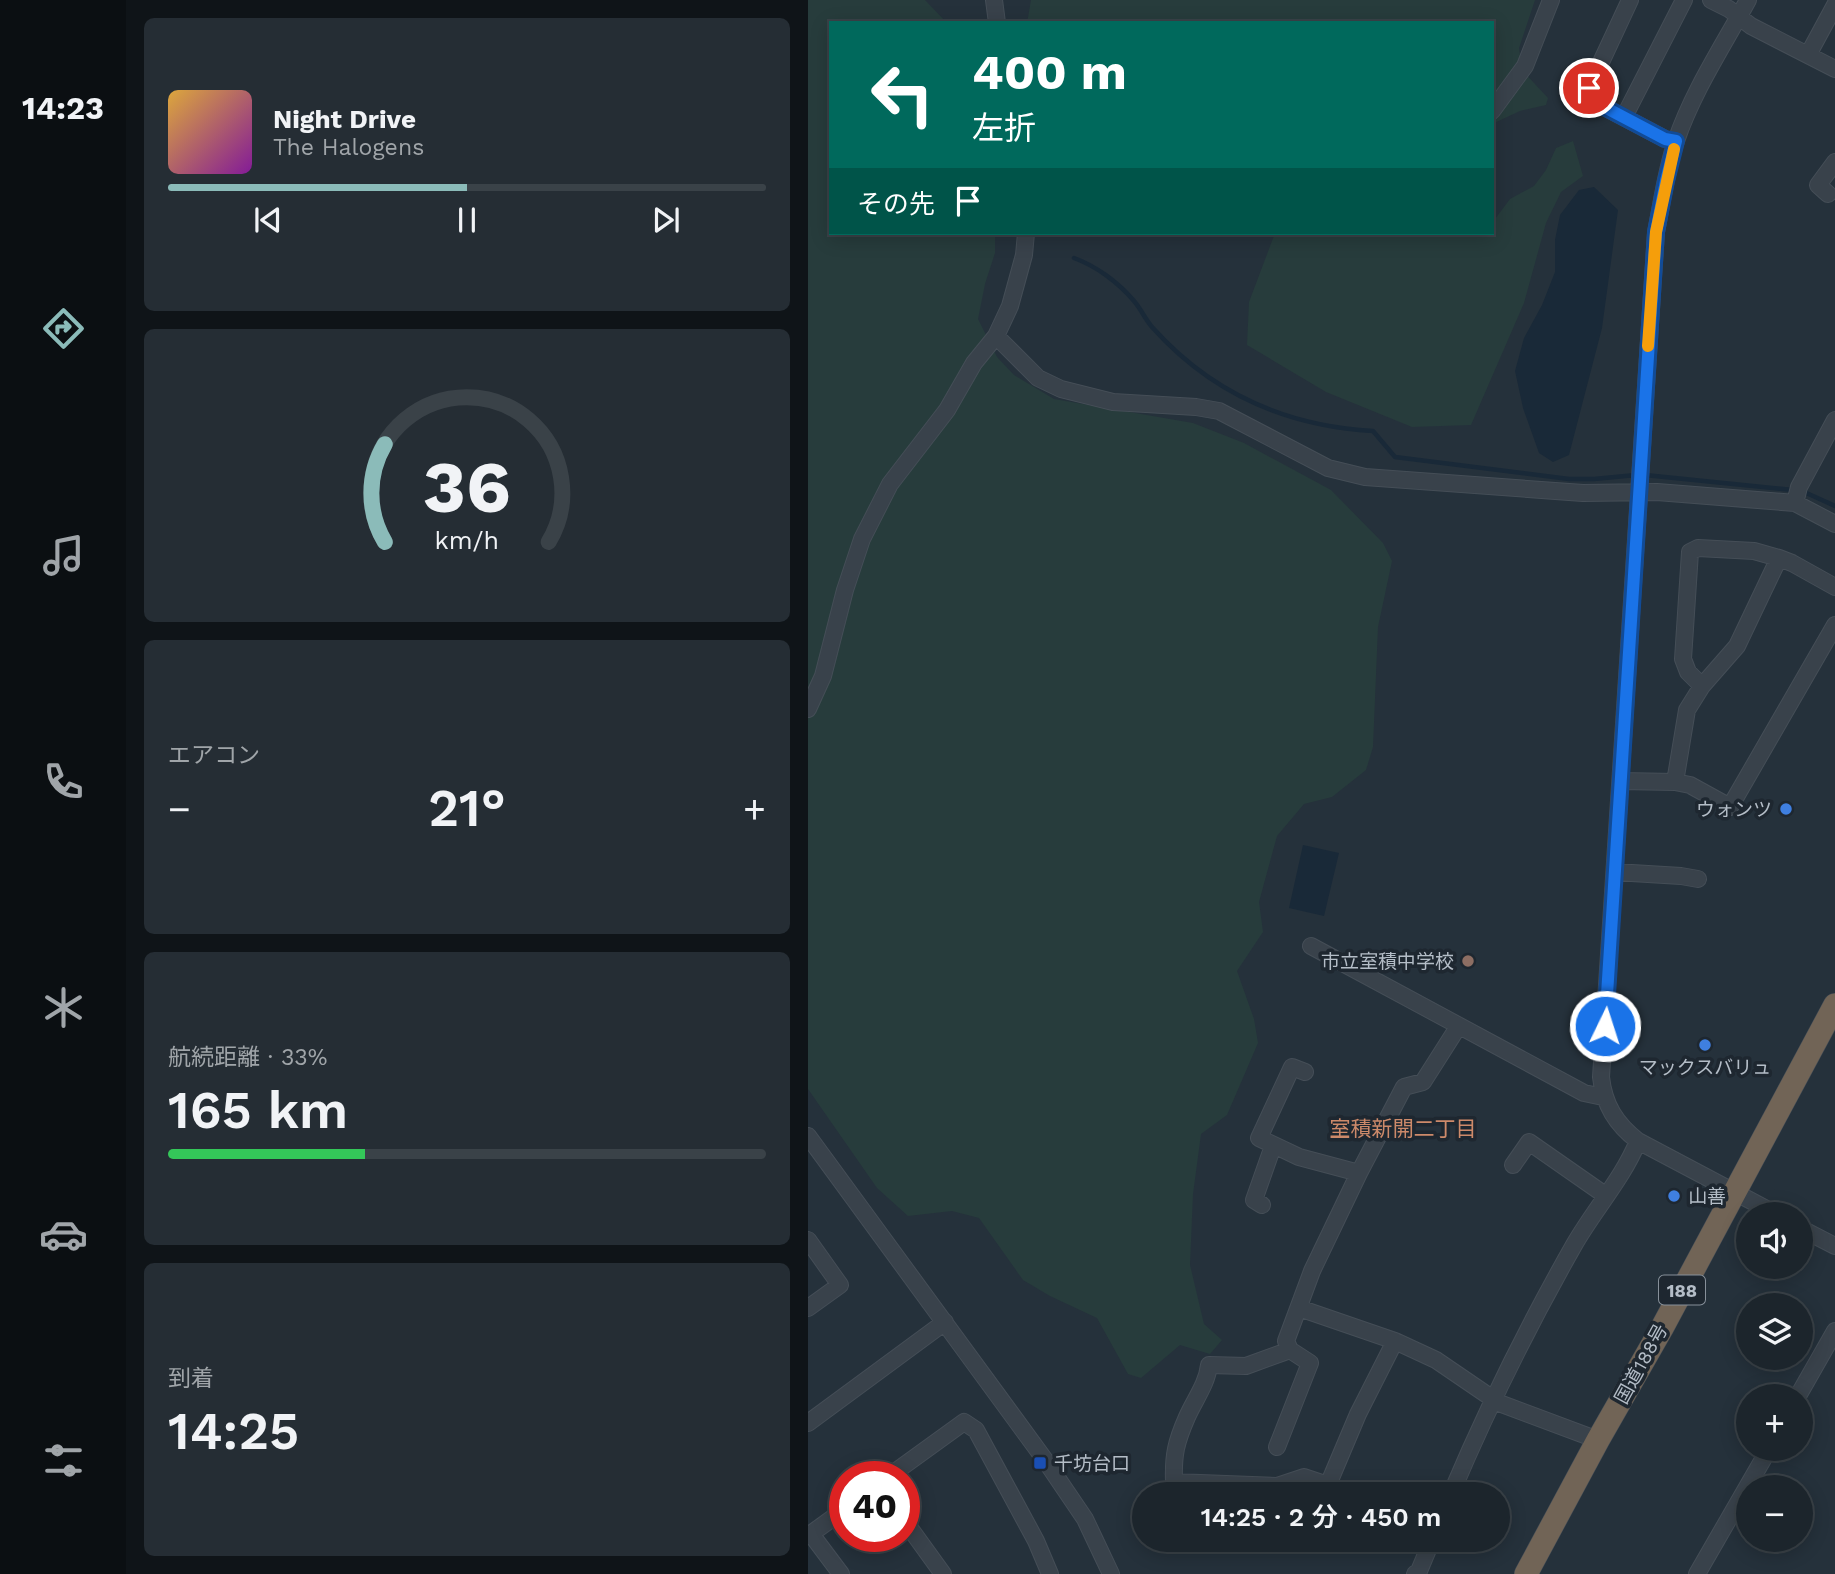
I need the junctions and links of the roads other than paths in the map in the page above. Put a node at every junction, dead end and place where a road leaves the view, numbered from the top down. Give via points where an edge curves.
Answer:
1 (994, 0) edge
2 (1551, 0) edge
3 (1630, 0) edge
4 (1684, 0) edge
5 (1712, 0) edge
6 (1748, 0) edge
7 (1835, 5) edge
8 (1739, 17) junction
9 (997, 21) edge
10 (1807, 55) junction
11 (1835, 69) edge
12 (1494, 108) edge
13 (1624, 117) junction
14 (1676, 141) junction
15 (1835, 162) edge
16 (1828, 194) dead end
17 (1026, 235) edge
18 (996, 336) junction
19 (1835, 420) edge
20 (1640, 493) junction
21 (1796, 503) junction
22 (1835, 524) edge
23 (1779, 558) junction
24 (1835, 587) edge
25 (1835, 625) edge
26 (1702, 686) junction
27 (808, 709) edge
28 (1621, 781) junction
29 (1675, 782) junction
30 (1615, 872) junction
31 (1698, 879) dead end
32 (1311, 946) dead end
33 (1835, 1005) edge
34 (1458, 1027) junction
35 (1828, 1034) edge
36 (1305, 1072) dead end
37 (1604, 1097) junction
38 (808, 1136) edge
39 (1638, 1141) junction
40 (1273, 1146) junction
41 (1513, 1165) dead end
42 (1359, 1173) junction
43 (1733, 1191) junction
44 (1605, 1195) junction
45 (1754, 1202) edge
46 (1262, 1205) dead end
47 (1813, 1235) edge
48 (808, 1240) edge
49 (1835, 1246) edge
50 (808, 1308) edge
51 (1299, 1308) junction
52 (945, 1322) junction
53 (1835, 1331) edge
54 (1395, 1341) junction
55 (1290, 1350) junction
56 (1805, 1384) edge
57 (1492, 1399) junction
58 (808, 1423) edge
59 (1598, 1440) junction
60 (1277, 1447) dead end
61 (910, 1461) edge
62 (1762, 1461) edge
63 (1456, 1482) edge
64 (829, 1521) edge
65 (810, 1535) edge
66 (920, 1542) edge
67 (1427, 1552) edge
68 (841, 1574) edge
69 (943, 1574) edge
70 (1050, 1574) edge
71 (1111, 1574) edge
72 (1415, 1574) edge
73 (1526, 1574) edge
74 (1696, 1574) edge

1 - 9 street
2 - 12 street via 1525,66
3 - 13 street via 1589,88 1591,100
4 - 13 street
5 - 8 street
6 - 8 street
7 - 10 street
8 - 10 street
8 - 14 street
10 - 11 street
13 - 14 street
14 - 20 street via 1656,232
15 - 16 street via 1818,185
17 - 18 street via 1010,306
18 - 20 street via 1038,378 1061,389 1114,402 1219,411 1328,468 1365,477
18 - 27 street via 890,484 873,517 845,590 823,676
19 - 21 street via 1799,487
20 - 21 street
20 - 28 street
21 - 22 street
23 - 24 street
23 - 26 street via 1737,646
23 - 26 street via 1754,551 1698,548 1691,552 1683,659
25 - 29 street via 1730,807
26 - 29 street via 1687,710
28 - 29 street
28 - 30 street
30 - 31 street
30 - 37 street via 1601,1077
32 - 34 street
33 - 35 highway, 国道188号 / 188
34 - 37 street via 1584,1093
34 - 42 street via 1423,1082 1404,1087
35 - 43 highway, 国道188号 / 188
36 - 40 street via 1292,1067 1259,1138
37 - 39 street via 1622,1129
38 - 52 street
39 - 43 street
39 - 44 street
40 - 42 street
40 - 46 street via 1254,1200
41 - 44 street via 1529,1142
42 - 51 street
43 - 45 street
43 - 59 highway, 国道188号 / 188
44 - 57 street via 1542,1301
47 - 49 street
48 - 50 street via 840,1285
51 - 54 street
51 - 55 street via 1286,1341
52 - 58 street
52 - 71 street via 1085,1519
53 - 56 street
54 - 55 street via 1328,1485 1304,1477 1277,1486 1174,1482 1173,1455 1208,1377 1209,1365 1246,1366
54 - 57 street via 1436,1360
55 - 60 street via 1310,1363
57 - 59 street
57 - 63 street
59 - 73 highway, 国道188号 / 188
61 - 70 street via 964,1422 976,1430
62 - 74 street
64 - 65 street
65 - 68 street
66 - 69 street
67 - 72 street

